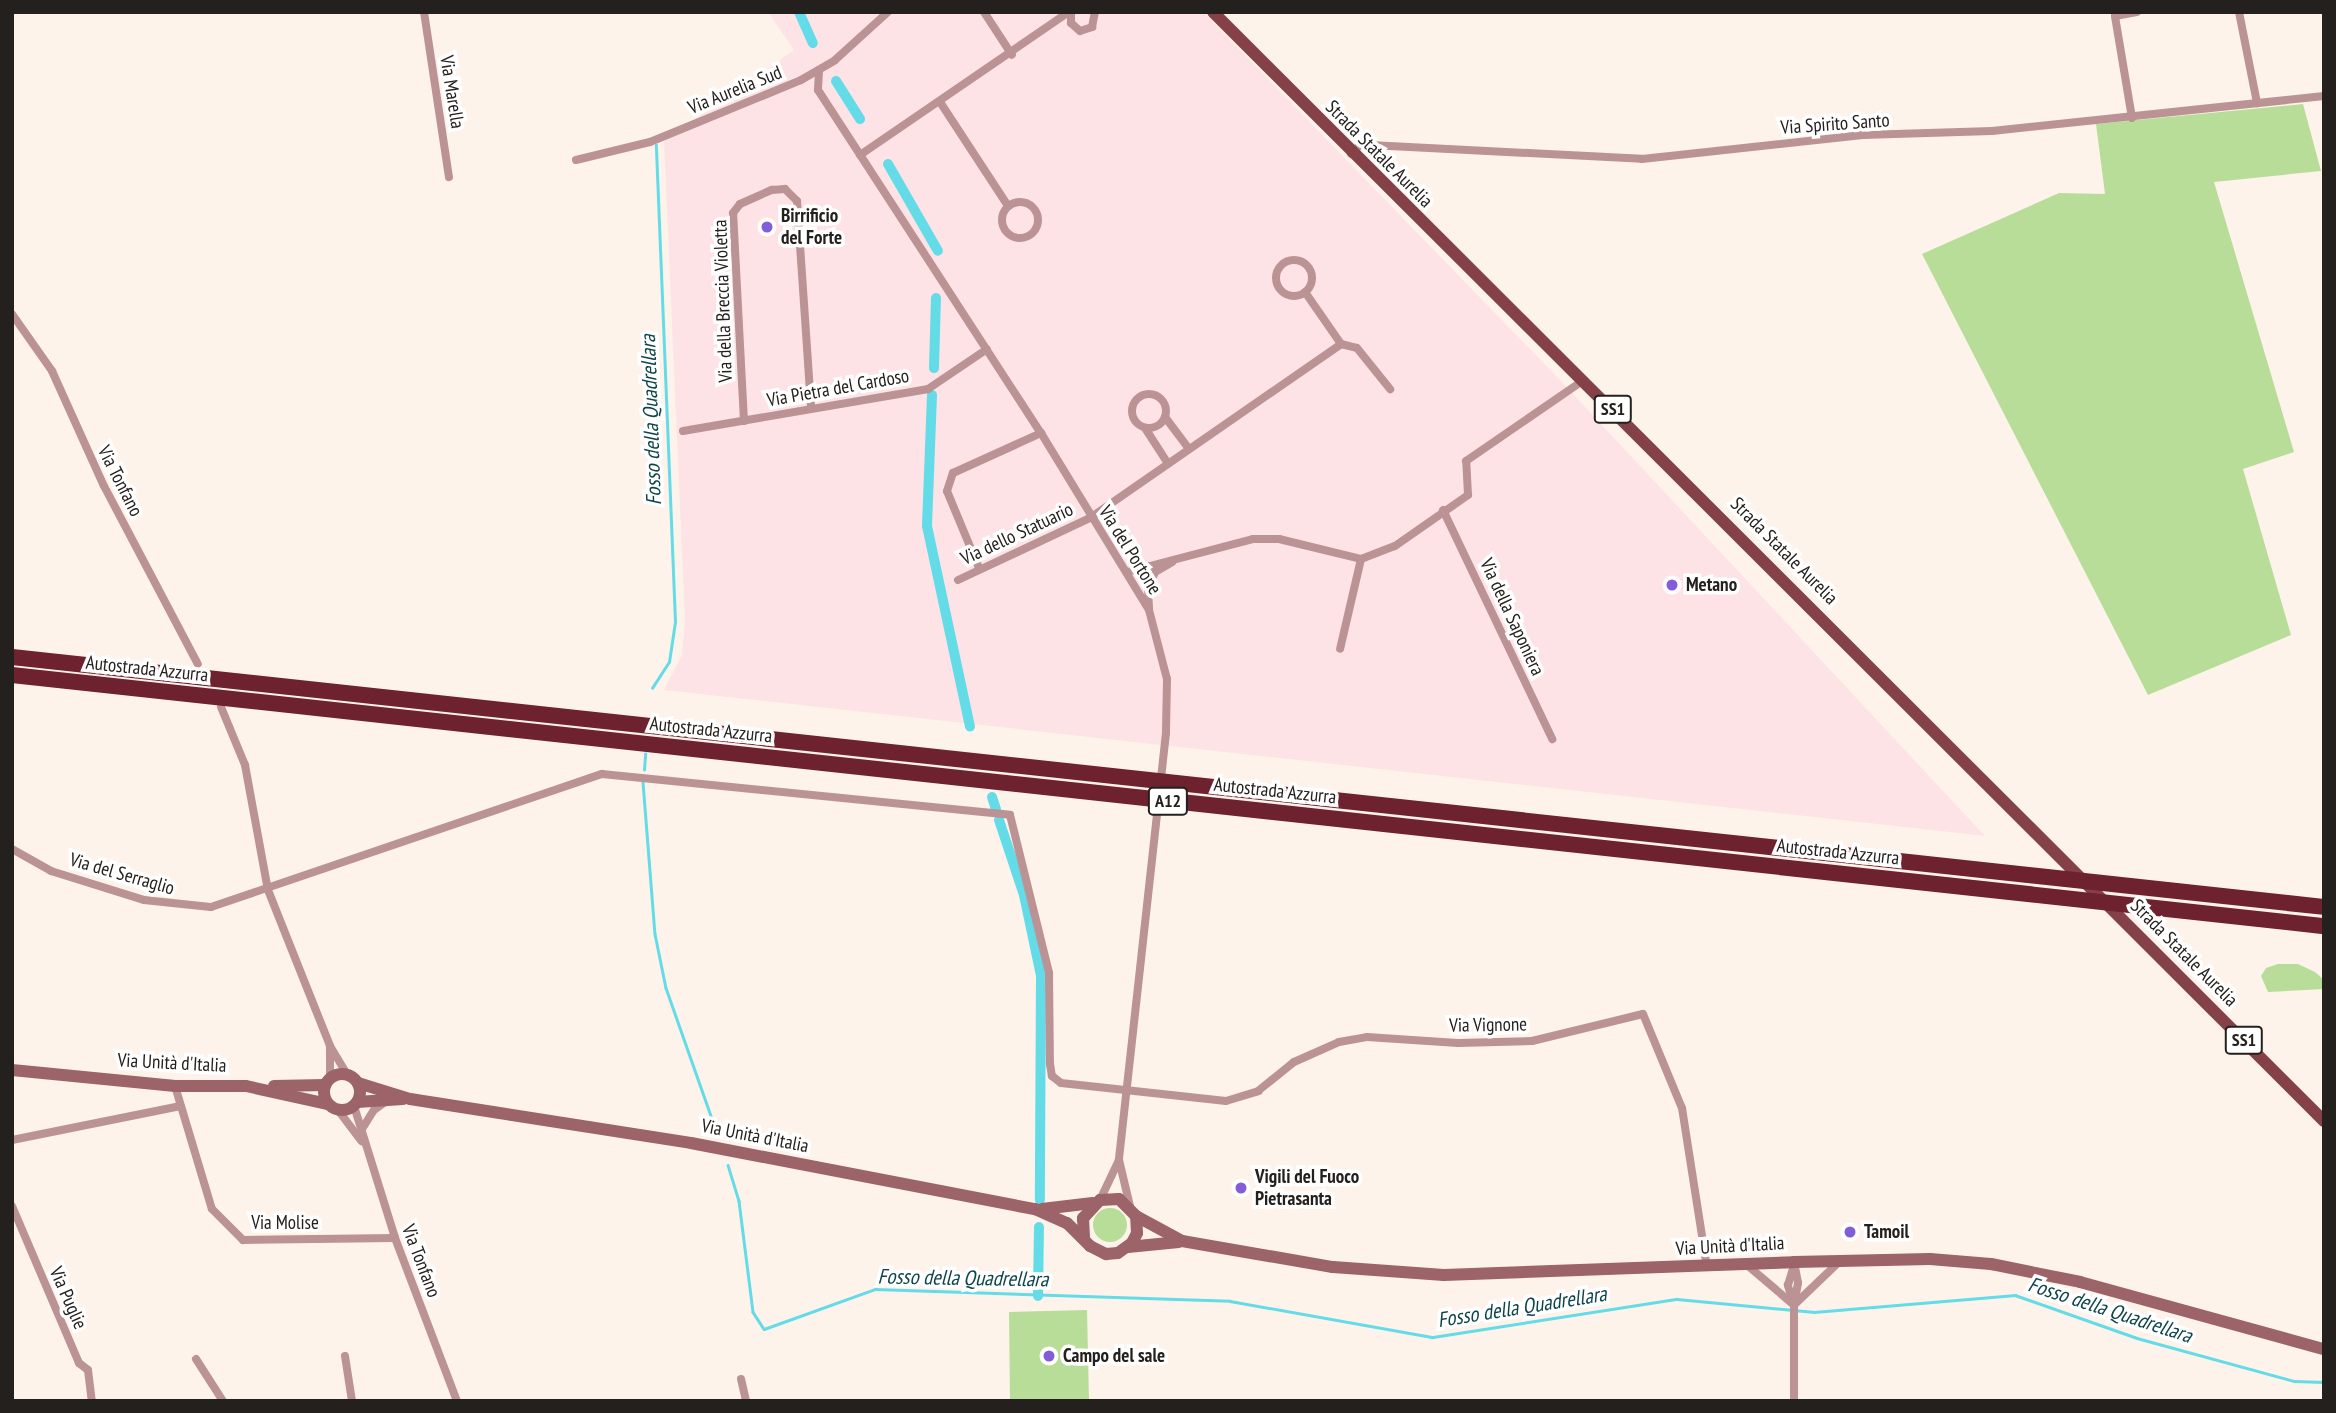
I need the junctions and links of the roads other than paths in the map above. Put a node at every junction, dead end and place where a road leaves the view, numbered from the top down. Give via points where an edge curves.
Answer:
1 (424, 12) edge
2 (888, 12) edge
3 (984, 12) edge
4 (1070, 12) edge
5 (1094, 12) edge
6 (1213, 12) edge
7 (2137, 12) edge
8 (2239, 12) edge
9 (1012, 55) junction
10 (819, 70) junction
11 (2324, 96) edge
12 (940, 102) junction
13 (2257, 103) junction
14 (2132, 118) junction
15 (1351, 154) junction
16 (860, 155) junction
17 (576, 160) dead end
18 (449, 177) dead end
19 (1008, 206) junction
20 (1305, 292) junction
21 (12, 314) edge
22 (1340, 344) junction
23 (986, 349) junction
24 (1584, 380) junction
25 (1390, 389) dead end
26 (811, 409) junction
27 (1165, 417) junction
28 (744, 421) junction
29 (1145, 428) junction
30 (684, 431) dead end
31 (1041, 433) junction
32 (1188, 447) junction
33 (1167, 462) junction
34 (1443, 510) junction
35 (1090, 518) junction
36 (1183, 555) junction
37 (1361, 559) junction
38 (978, 568) junction
39 (1127, 572) junction
40 (958, 580) dead end
41 (1149, 610) junction
42 (1339, 649) dead end
43 (12, 657) edge
44 (198, 664) dead end
45 (12, 675) edge
46 (221, 707) dead end
47 (1552, 739) dead end
48 (12, 849) edge
49 (268, 890) junction
50 (2324, 906) edge
51 (2324, 926) edge
52 (330, 1046) junction
53 (12, 1070) edge
54 (353, 1079) junction
55 (328, 1082) junction
56 (175, 1086) junction
57 (246, 1086) junction
58 (1126, 1090) junction
59 (410, 1099) junction
60 (390, 1100) junction
61 (355, 1104) junction
62 (181, 1106) junction
63 (333, 1107) junction
64 (2324, 1121) edge
65 (362, 1129) junction
66 (12, 1140) edge
67 (363, 1143) junction
68 (1119, 1160) junction
69 (1097, 1201) junction
70 (12, 1206) edge
71 (1035, 1209) junction
72 (1133, 1211) junction
73 (1084, 1237) junction
74 (395, 1238) junction
75 (1182, 1241) junction
76 (1128, 1247) junction
77 (1841, 1261) junction
78 (1794, 1262) junction
79 (1747, 1265) junction
80 (1707, 1267) junction
81 (1794, 1305) junction
82 (2324, 1349) edge
83 (345, 1356) dead end
84 (196, 1359) dead end
85 (741, 1379) dead end
86 (92, 1401) edge
87 (223, 1401) edge
88 (352, 1401) edge
89 (457, 1401) edge
90 (746, 1401) edge
91 (1794, 1401) edge

1 - 18 street, Via Marella
2 - 10 street, Via Aurelia Sud
3 - 9 street
4 - 5 street via 1071,23 1080,31 1092,27
4 - 9 street
6 - 15 main road, Strada Statale Aurelia / SS1
7 - 14 street via 2115,16
8 - 13 street
9 - 12 street
10 - 16 street, Via del Portone via 818,90
10 - 17 street, Via Aurelia Sud via 650,142
11 - 13 street, Via Spirito Santo
12 - 16 street
12 - 19 street
13 - 14 street, Via Spirito Santo
14 - 15 street, Via Spirito Santo via 1965,133 1863,135 1642,159 1370,145 1360,145
15 - 24 main road, Strada Statale Aurelia / SS1
16 - 23 street, Via del Portone
19 - 19 street via 1002,216 1003,228 1012,236 1029,235 1037,226 1035,209 1025,202
20 - 20 street via 1311,271 1303,262 1286,262 1276,276 1278,287 1293,296
20 - 22 street
21 - 44 street, Via Tonfano via 52,371 104,486
22 - 25 street via 1357,348
22 - 32 street, Via dello Statuario
23 - 26 street, Via Pietra del Cardoso via 929,389
23 - 31 street, Via del Portone
24 - 34 street via 1466,461 1468,495
24 - 64 main road, Strada Statale Aurelia / SS1
26 - 28 street, Via Pietra del Cardoso
26 - 28 street, Via della Breccia Violetta via 797,201 785,189 772,190 740,204 733,213
27 - 29 street via 1159,425
27 - 29 street via 1163,400 1153,394 1141,396 1132,412
27 - 32 street
28 - 30 street, Via Pietra del Cardoso
29 - 33 street
31 - 35 street, Via del Portone
31 - 38 street via 953,473 947,491
32 - 33 street, Via dello Statuario
33 - 35 street, Via dello Statuario
34 - 37 street via 1395,546
34 - 47 street, Via della Saponiera
35 - 38 street, Via dello Statuario
35 - 39 street, Via del Portone
36 - 37 street via 1253,539 1279,539
36 - 39 street
36 - 41 street via 1155,572 1148,588
37 - 42 street
38 - 40 street, Via dello Statuario
39 - 41 street, Via del Portone
41 - 58 street, Via del Portone via 1167,679 1166,733
43 - 50 highway, Autostrada Azzurra / A12
45 - 51 highway, Autostrada Azzurra / A12
46 - 49 street via 246,765
48 - 49 street, Via del Serraglio via 51,871 186,908 211,907
49 - 52 street
49 - 58 street, Via del Serraglio via 602,774 1010,815 1049,973 1052,1076 1061,1083
52 - 54 street
52 - 55 street
53 - 56 main road, Via Unità d'Italia
54 - 55 main road
54 - 59 main road
54 - 61 main road
55 - 57 main road
55 - 63 main road
56 - 57 main road, Via Unità d'Italia
56 - 62 street, Via Molise
57 - 63 main road, Via Unità d'Italia
58 - 68 street, Via del Portone
58 - 80 street, Via Vignone via 1226,1101 1258,1091 1294,1062 1339,1042 1367,1037 1458,1043 1532,1041 1643,1014 1682,1108
59 - 60 main road
59 - 71 main road, Via Unità d'Italia via 691,1143
60 - 61 main road
60 - 65 street via 374,1110
61 - 63 main road
61 - 65 street, Via Tonfano
62 - 66 street
62 - 74 street, Via Molise via 212,1209 243,1240
63 - 67 street
65 - 67 street, Via Tonfano
67 - 74 street, Via Tonfano
68 - 69 street, Via del Portone
68 - 72 street
69 - 71 main road via 1064,1209
69 - 72 main road via 1112,1198
69 - 73 main road via 1083,1218
70 - 86 street, Via Puglie via 79,1363 88,1370
71 - 73 main road, Via Unità d'Italia via 1067,1223
72 - 75 main road, Via Unità d'Italia
72 - 76 main road via 1137,1233
73 - 76 main road via 1100,1252 1118,1253
74 - 89 street, Via Tonfano
75 - 76 main road
75 - 80 main road, Via Unità d'Italia via 1333,1266 1444,1275
77 - 78 main road, Via Unità d'Italia
77 - 81 street
77 - 82 main road, Via Unità d'Italia via 1952,1260 2021,1268
78 - 79 main road, Via Unità d'Italia
78 - 81 street via 1788,1285
79 - 80 main road, Via Unità d'Italia
79 - 81 street
81 - 91 street
83 - 88 street
84 - 87 street
85 - 90 street

